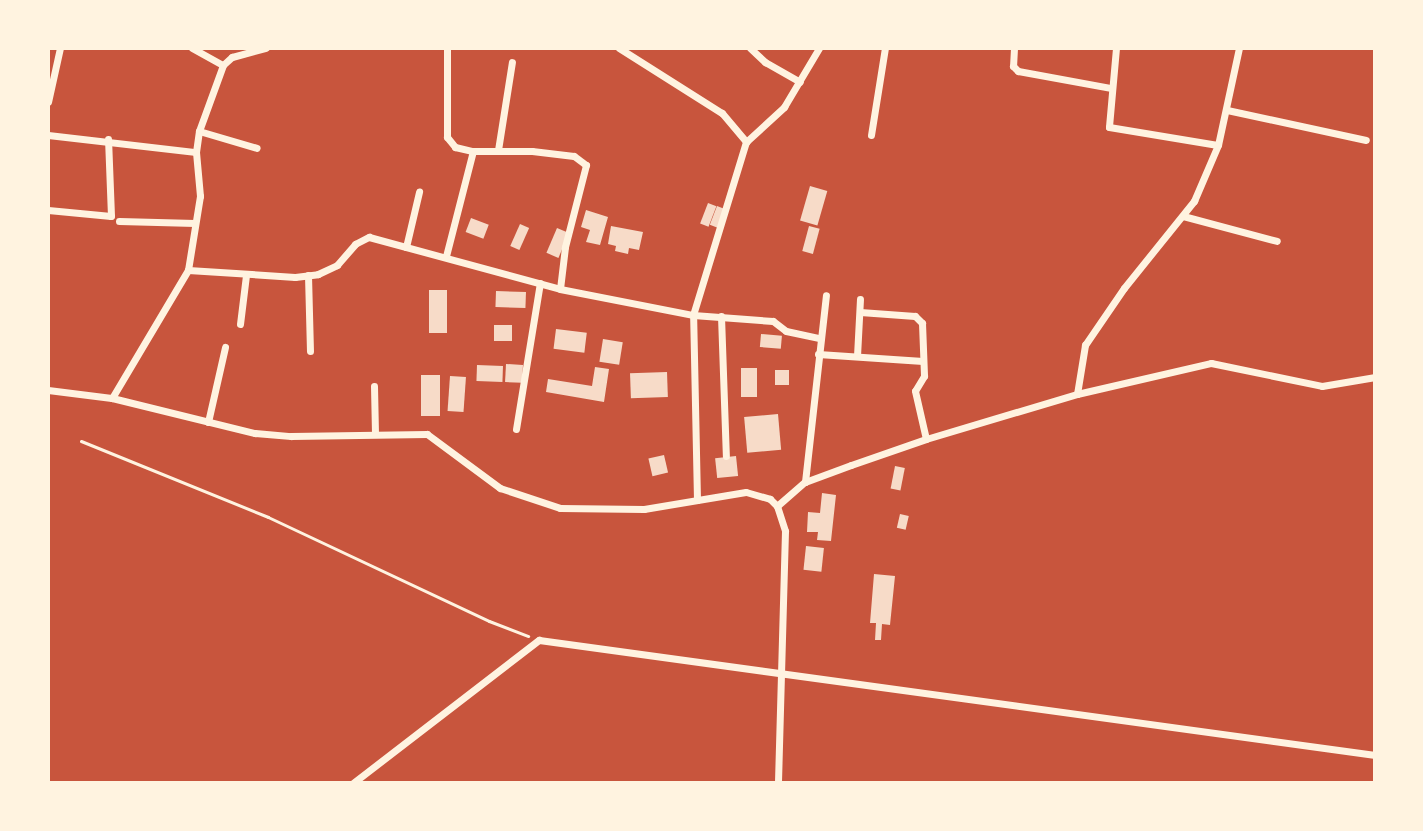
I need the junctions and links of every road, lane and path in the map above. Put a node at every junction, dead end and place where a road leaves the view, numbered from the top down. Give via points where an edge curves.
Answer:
1 (60, 48) edge
2 (192, 48) edge
3 (266, 48) edge
4 (447, 48) edge
5 (619, 48) edge
6 (750, 48) edge
7 (819, 48) edge
8 (885, 48) edge
9 (1014, 48) edge
10 (1116, 48) edge
11 (1239, 48) edge
12 (512, 62) dead end
13 (223, 65) junction
14 (800, 82) junction
15 (1111, 88) junction
16 (48, 102) edge
17 (1227, 110) junction
18 (199, 131) junction
19 (48, 135) edge
20 (871, 135) dead end
21 (108, 139) junction
22 (1366, 140) dead end
23 (746, 142) junction
24 (1218, 145) junction
25 (257, 148) dead end
26 (498, 150) junction
27 (473, 151) junction
28 (196, 152) junction
29 (419, 192) dead end
30 (48, 210) edge
31 (1183, 216) junction
32 (119, 221) dead end
33 (195, 223) junction
34 (1277, 241) dead end
35 (406, 247) junction
36 (446, 256) junction
37 (188, 270) junction
38 (246, 275) junction
39 (308, 275) junction
40 (540, 283) junction
41 (560, 289) junction
42 (826, 295) dead end
43 (860, 299) dead end
44 (860, 312) junction
45 (693, 315) junction
46 (721, 316) junction
47 (240, 324) dead end
48 (819, 338) junction
49 (225, 347) dead end
50 (310, 351) dead end
51 (818, 354) junction
52 (857, 356) junction
53 (923, 361) junction
54 (1375, 377) edge
55 (374, 386) dead end
56 (48, 390) edge
57 (1077, 394) junction
58 (112, 398) junction
59 (208, 422) junction
60 (516, 429) dead end
61 (375, 433) junction
62 (926, 439) junction
63 (81, 441) dead end
64 (726, 456) dead end
65 (805, 482) junction
66 (697, 500) junction
67 (777, 506) junction
68 (539, 640) junction
69 (784, 672) junction
70 (1375, 755) edge
71 (353, 783) edge
72 (778, 783) edge

1 - 16 street
2 - 13 street
3 - 13 street via 232,57
4 - 27 street via 447,137 455,147
5 - 23 street via 722,113
6 - 14 street
7 - 14 street
8 - 20 street
9 - 15 street via 1013,66 1018,71
10 - 15 street
11 - 17 street
12 - 26 street
13 - 18 street
14 - 23 street via 784,107
15 - 24 street via 1109,127
17 - 22 street
17 - 24 street
18 - 25 street
18 - 28 street
19 - 21 street
21 - 28 street
21 - 30 street via 111,216
23 - 45 street
24 - 31 street
26 - 27 street
26 - 41 street via 574,156 586,165
27 - 36 street
28 - 33 street via 200,196
29 - 35 street
31 - 34 street
31 - 57 street via 1081,352
32 - 33 street
33 - 37 street
35 - 36 street
35 - 39 street via 369,237 337,265
36 - 40 street
37 - 38 street
37 - 58 street
38 - 39 street
38 - 47 street
39 - 50 street
40 - 41 street
40 - 60 street
41 - 45 street
42 - 48 street
43 - 44 street
44 - 52 street
44 - 53 street via 919,318
45 - 46 street
45 - 66 street
46 - 48 street via 773,321 786,331
46 - 64 street
48 - 51 street
49 - 59 street
51 - 52 street
51 - 65 street
52 - 53 street
53 - 62 street via 924,376 915,391
54 - 57 street via 1322,386 1211,363
55 - 61 street
56 - 58 street
57 - 62 street
58 - 59 street
59 - 61 street via 291,436
61 - 66 street via 427,434 500,488 560,508 631,509
62 - 65 street
63 - 68 path via 268,517
65 - 67 street
66 - 67 street via 746,492
67 - 69 street via 785,531
68 - 69 street
68 - 71 street
69 - 70 street
69 - 72 street

